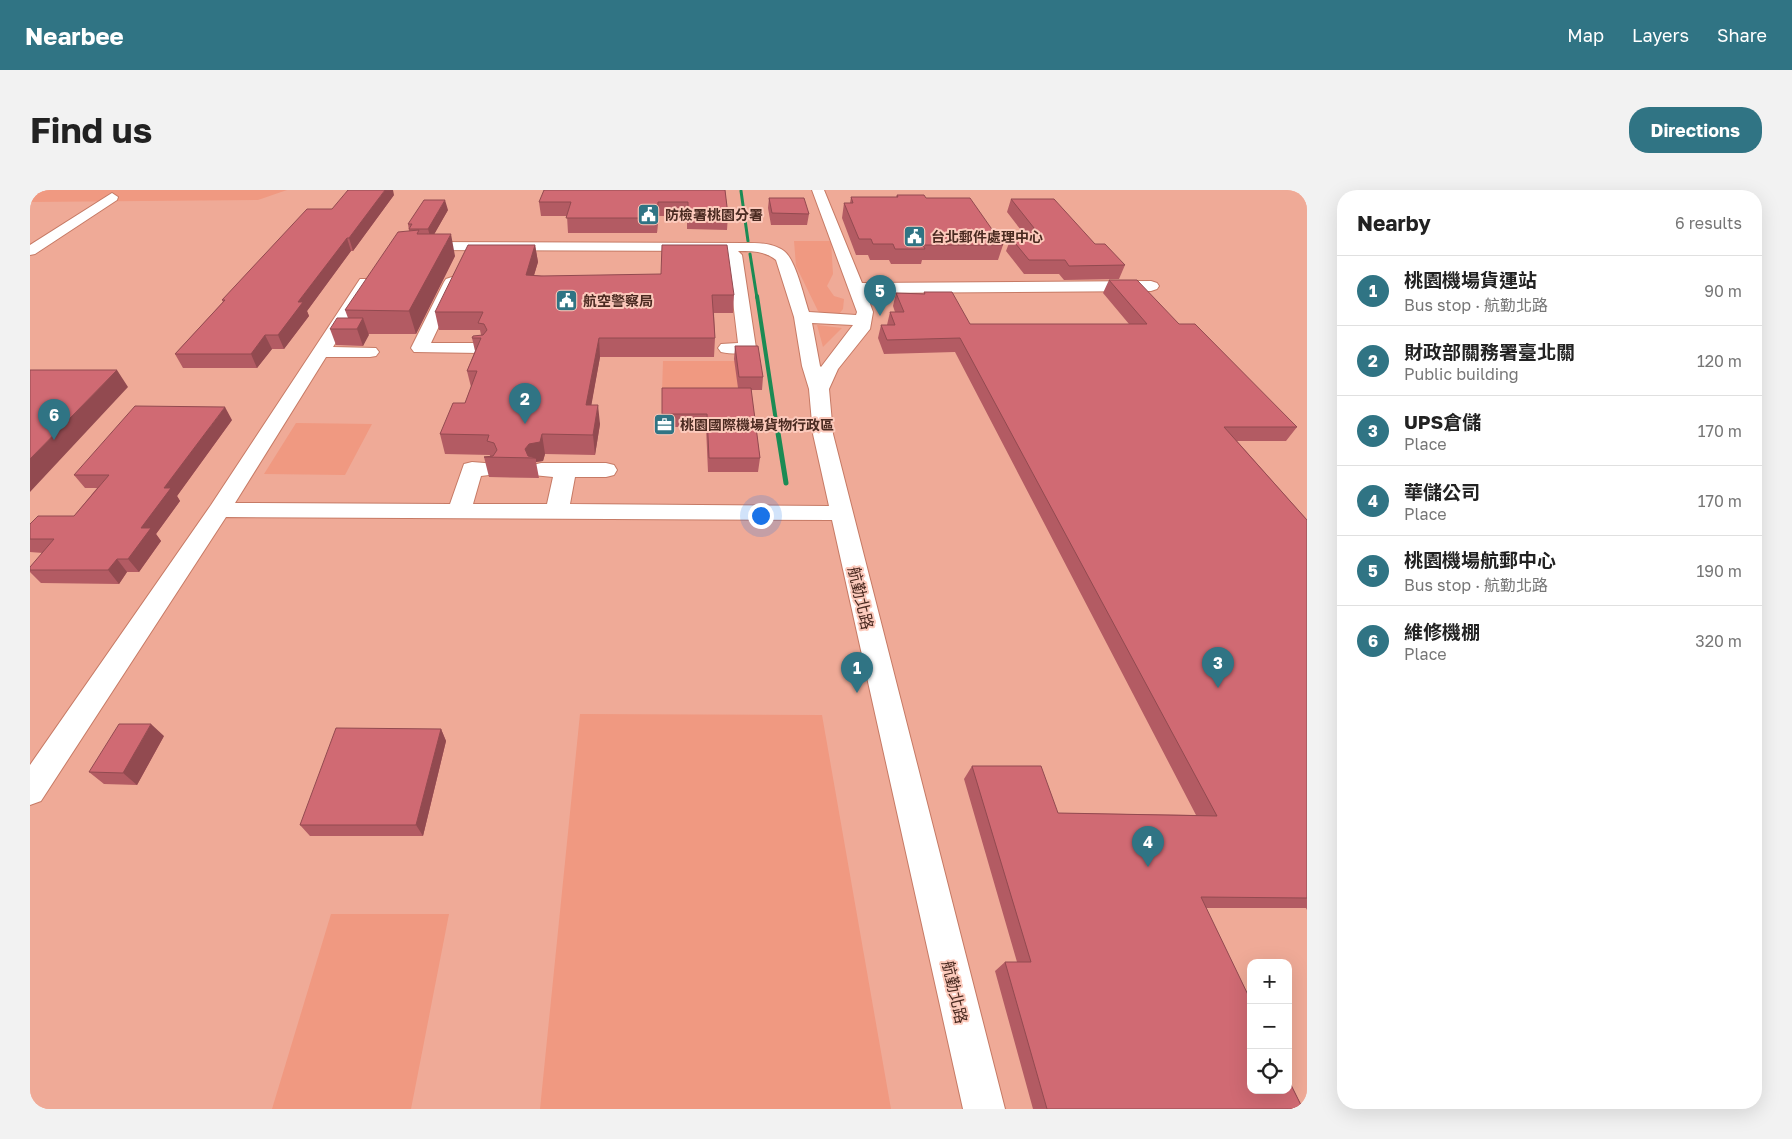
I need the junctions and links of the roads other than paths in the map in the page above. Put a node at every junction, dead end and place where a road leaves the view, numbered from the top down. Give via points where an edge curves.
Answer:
1 (818, 190) edge
2 (112, 197) dead end
3 (394, 249) edge
4 (30, 251) edge
5 (603, 253) junction
6 (375, 269) edge
7 (1151, 286) dead end
8 (856, 288) junction
9 (802, 318) junction
10 (863, 321) junction
11 (480, 348) edge
12 (727, 348) dead end
13 (321, 352) junction
14 (370, 352) dead end
15 (818, 389) junction
16 (489, 469) edge
17 (541, 470) dead end
18 (565, 470) junction
19 (606, 470) dead end
20 (219, 510) junction
21 (459, 511) junction
22 (557, 512) junction
23 (841, 513) junction
24 (30, 791) edge
25 (984, 1109) edge

1 - 8 street
2 - 4 street
3 - 5 street via 410,246
5 - 9 street, 航勤北路 via 746,247 778,252 783,258
5 - 11 street via 551,260 551,256 465,256 420,348
5 - 12 street via 735,255 747,348
6 - 13 street
7 - 8 street
8 - 10 street via 865,312
9 - 10 street
9 - 15 street, 航勤北路
10 - 15 street via 861,329 829,368
13 - 14 street
13 - 20 street
15 - 23 street, 航勤北路 via 823,434
16 - 21 street via 472,469
17 - 18 street
18 - 19 street
18 - 22 street
20 - 21 street
20 - 24 street
21 - 22 street
22 - 23 street
23 - 25 street, 航勤北路

